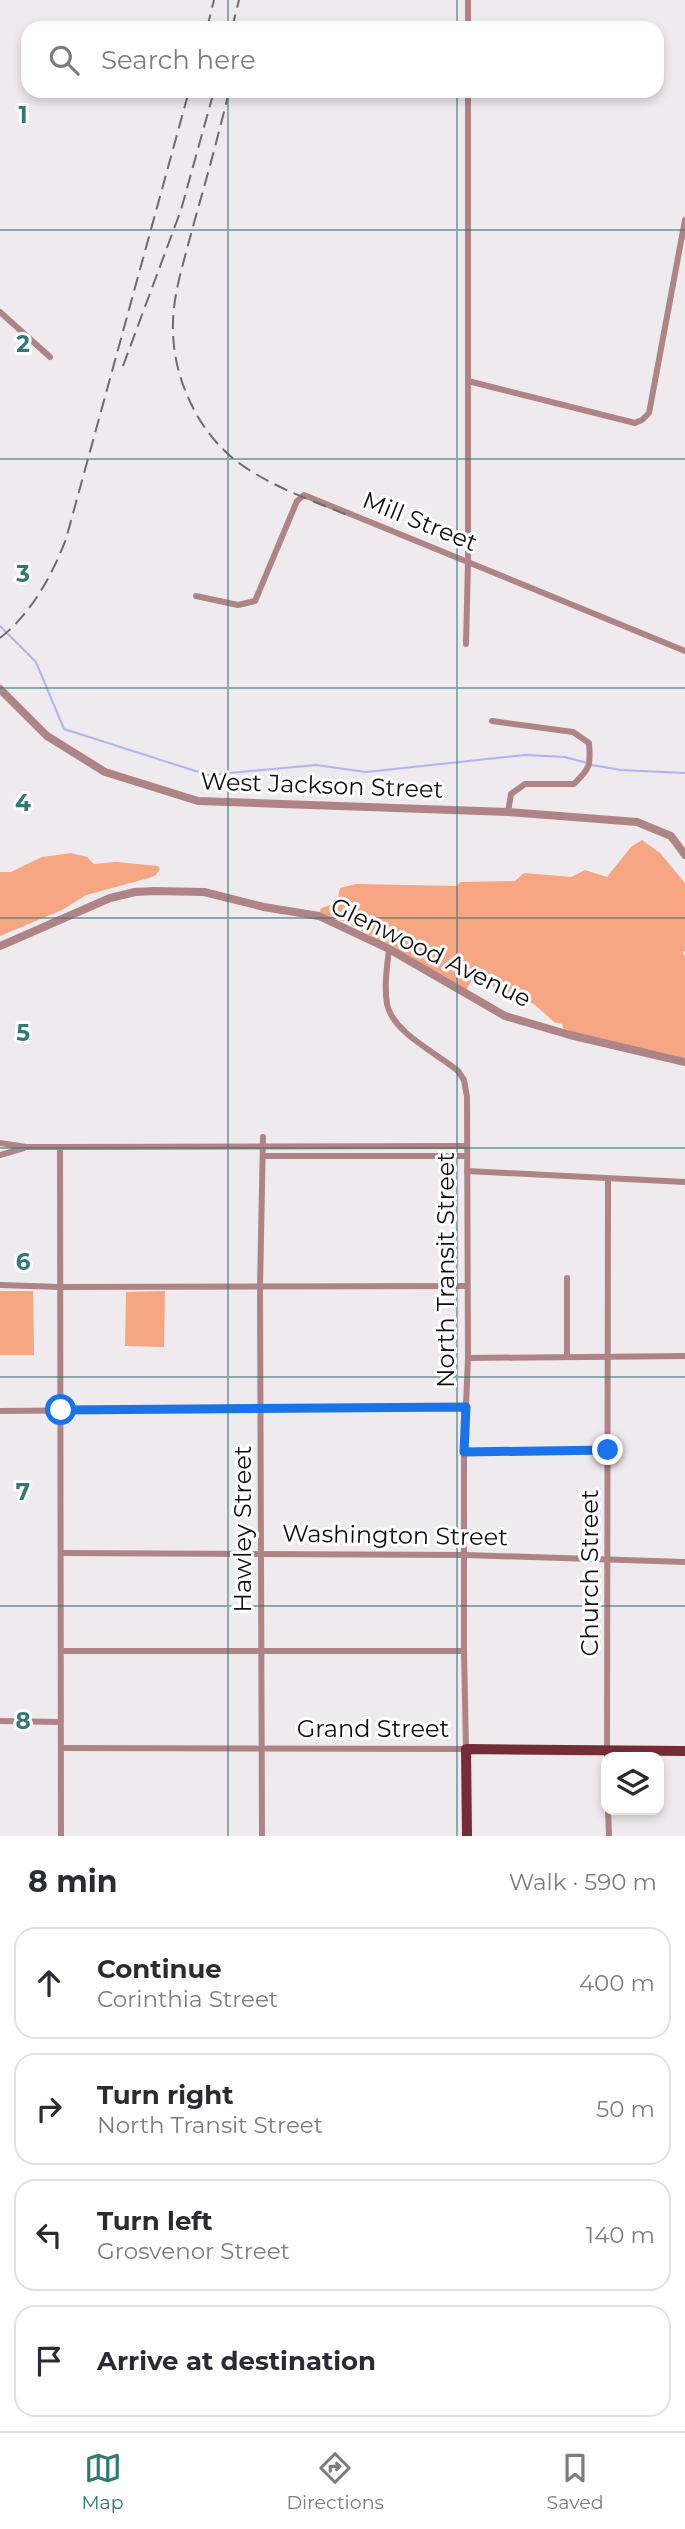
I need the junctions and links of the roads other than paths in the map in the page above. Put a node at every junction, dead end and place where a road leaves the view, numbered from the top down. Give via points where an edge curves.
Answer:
1 (468, 0) edge
2 (468, 21) edge
3 (468, 98) edge
4 (685, 220) edge
5 (0, 312) edge
6 (50, 357) dead end
7 (468, 381) junction
8 (468, 562) junction
9 (196, 596) dead end
10 (466, 644) dead end
11 (685, 651) edge
12 (0, 689) edge
13 (492, 721) dead end
14 (508, 812) junction
15 (685, 855) edge
16 (0, 946) edge
17 (389, 949) junction
18 (685, 1062) edge
19 (263, 1137) dead end
20 (0, 1143) edge
21 (263, 1146) junction
22 (467, 1146) junction
23 (26, 1147) junction
24 (60, 1147) junction
25 (0, 1155) edge
26 (264, 1156) junction
27 (466, 1156) junction
28 (467, 1171) junction
29 (608, 1179) junction
30 (685, 1182) edge
31 (566, 1278) dead end
32 (0, 1285) edge
33 (466, 1286) junction
34 (60, 1287) junction
35 (260, 1287) junction
36 (566, 1356) junction
37 (609, 1356) junction
38 (685, 1356) edge
39 (468, 1357) junction
40 (466, 1407) junction
41 (61, 1410) junction
42 (261, 1410) junction
43 (0, 1411) edge
44 (608, 1450) junction
45 (464, 1452) junction
46 (262, 1552) junction
47 (62, 1553) junction
48 (465, 1555) junction
49 (609, 1558) junction
50 (685, 1562) edge
51 (61, 1651) junction
52 (464, 1651) junction
53 (261, 1652) junction
54 (0, 1721) edge
55 (60, 1722) junction
56 (61, 1748) junction
57 (262, 1748) junction
58 (466, 1749) junction
59 (685, 1751) edge
60 (607, 1752) edge
61 (659, 1752) edge
62 (601, 1754) edge
63 (608, 1815) edge
64 (61, 1836) edge
65 (262, 1836) edge
66 (467, 1836) edge
67 (609, 1836) edge

1 - 2 street
3 - 7 street
4 - 7 street via 649,413 642,420 635,424
5 - 6 street
7 - 8 street
8 - 9 street, Mill Street via 304,495 297,501 255,601 238,605
8 - 10 street
8 - 11 street, Mill Street
12 - 14 street, West Jackson Street via 47,736 104,772 198,802
13 - 14 street via 573,732 589,743 588,771 574,784 525,784 511,794
14 - 15 street, West Jackson Street via 637,822 671,836
16 - 17 street, Glenwood Avenue via 110,898 135,892 204,892 264,911 319,916
17 - 18 street, Glenwood Avenue via 505,1016
17 - 22 street, North Transit Street via 386,996 391,1014 404,1031 464,1080
19 - 21 street, Hawley Street
20 - 23 street
21 - 22 street
21 - 24 street
21 - 26 street, Hawley Street
22 - 27 street, North Transit Street
23 - 24 street
23 - 25 street
24 - 34 street
26 - 27 street
26 - 35 street, Hawley Street
27 - 28 street, North Transit Street
28 - 29 street
28 - 33 street, North Transit Street
29 - 30 street
29 - 37 street, Church Street
31 - 36 street
32 - 34 street
33 - 35 street
33 - 39 street, North Transit Street
34 - 35 street
34 - 41 street
35 - 42 street, Hawley Street
36 - 37 street
36 - 39 street
37 - 38 street
37 - 44 street, Church Street
39 - 40 street, North Transit Street
40 - 42 street
40 - 45 street, North Transit Street
41 - 42 street
41 - 43 street
41 - 47 street
42 - 46 street, Hawley Street
44 - 45 street
44 - 49 street, Church Street
45 - 48 street, North Transit Street
46 - 47 street, Washington Street
46 - 48 street, Washington Street
46 - 53 street, Hawley Street
47 - 51 street
48 - 49 street, Washington Street
48 - 52 street, North Transit Street
49 - 50 street, Washington Street
49 - 60 street, Church Street
51 - 53 street
51 - 55 street
52 - 53 street
52 - 58 street, North Transit Street
53 - 57 street, Hawley Street
54 - 55 street
55 - 56 street
56 - 57 street, Grand Street
56 - 64 street
57 - 58 street, Grand Street
57 - 65 street, Hawley Street
58 - 62 main road, Grand Street
58 - 66 main road, North Transit Street
59 - 61 main road, Grand Street
63 - 67 street

